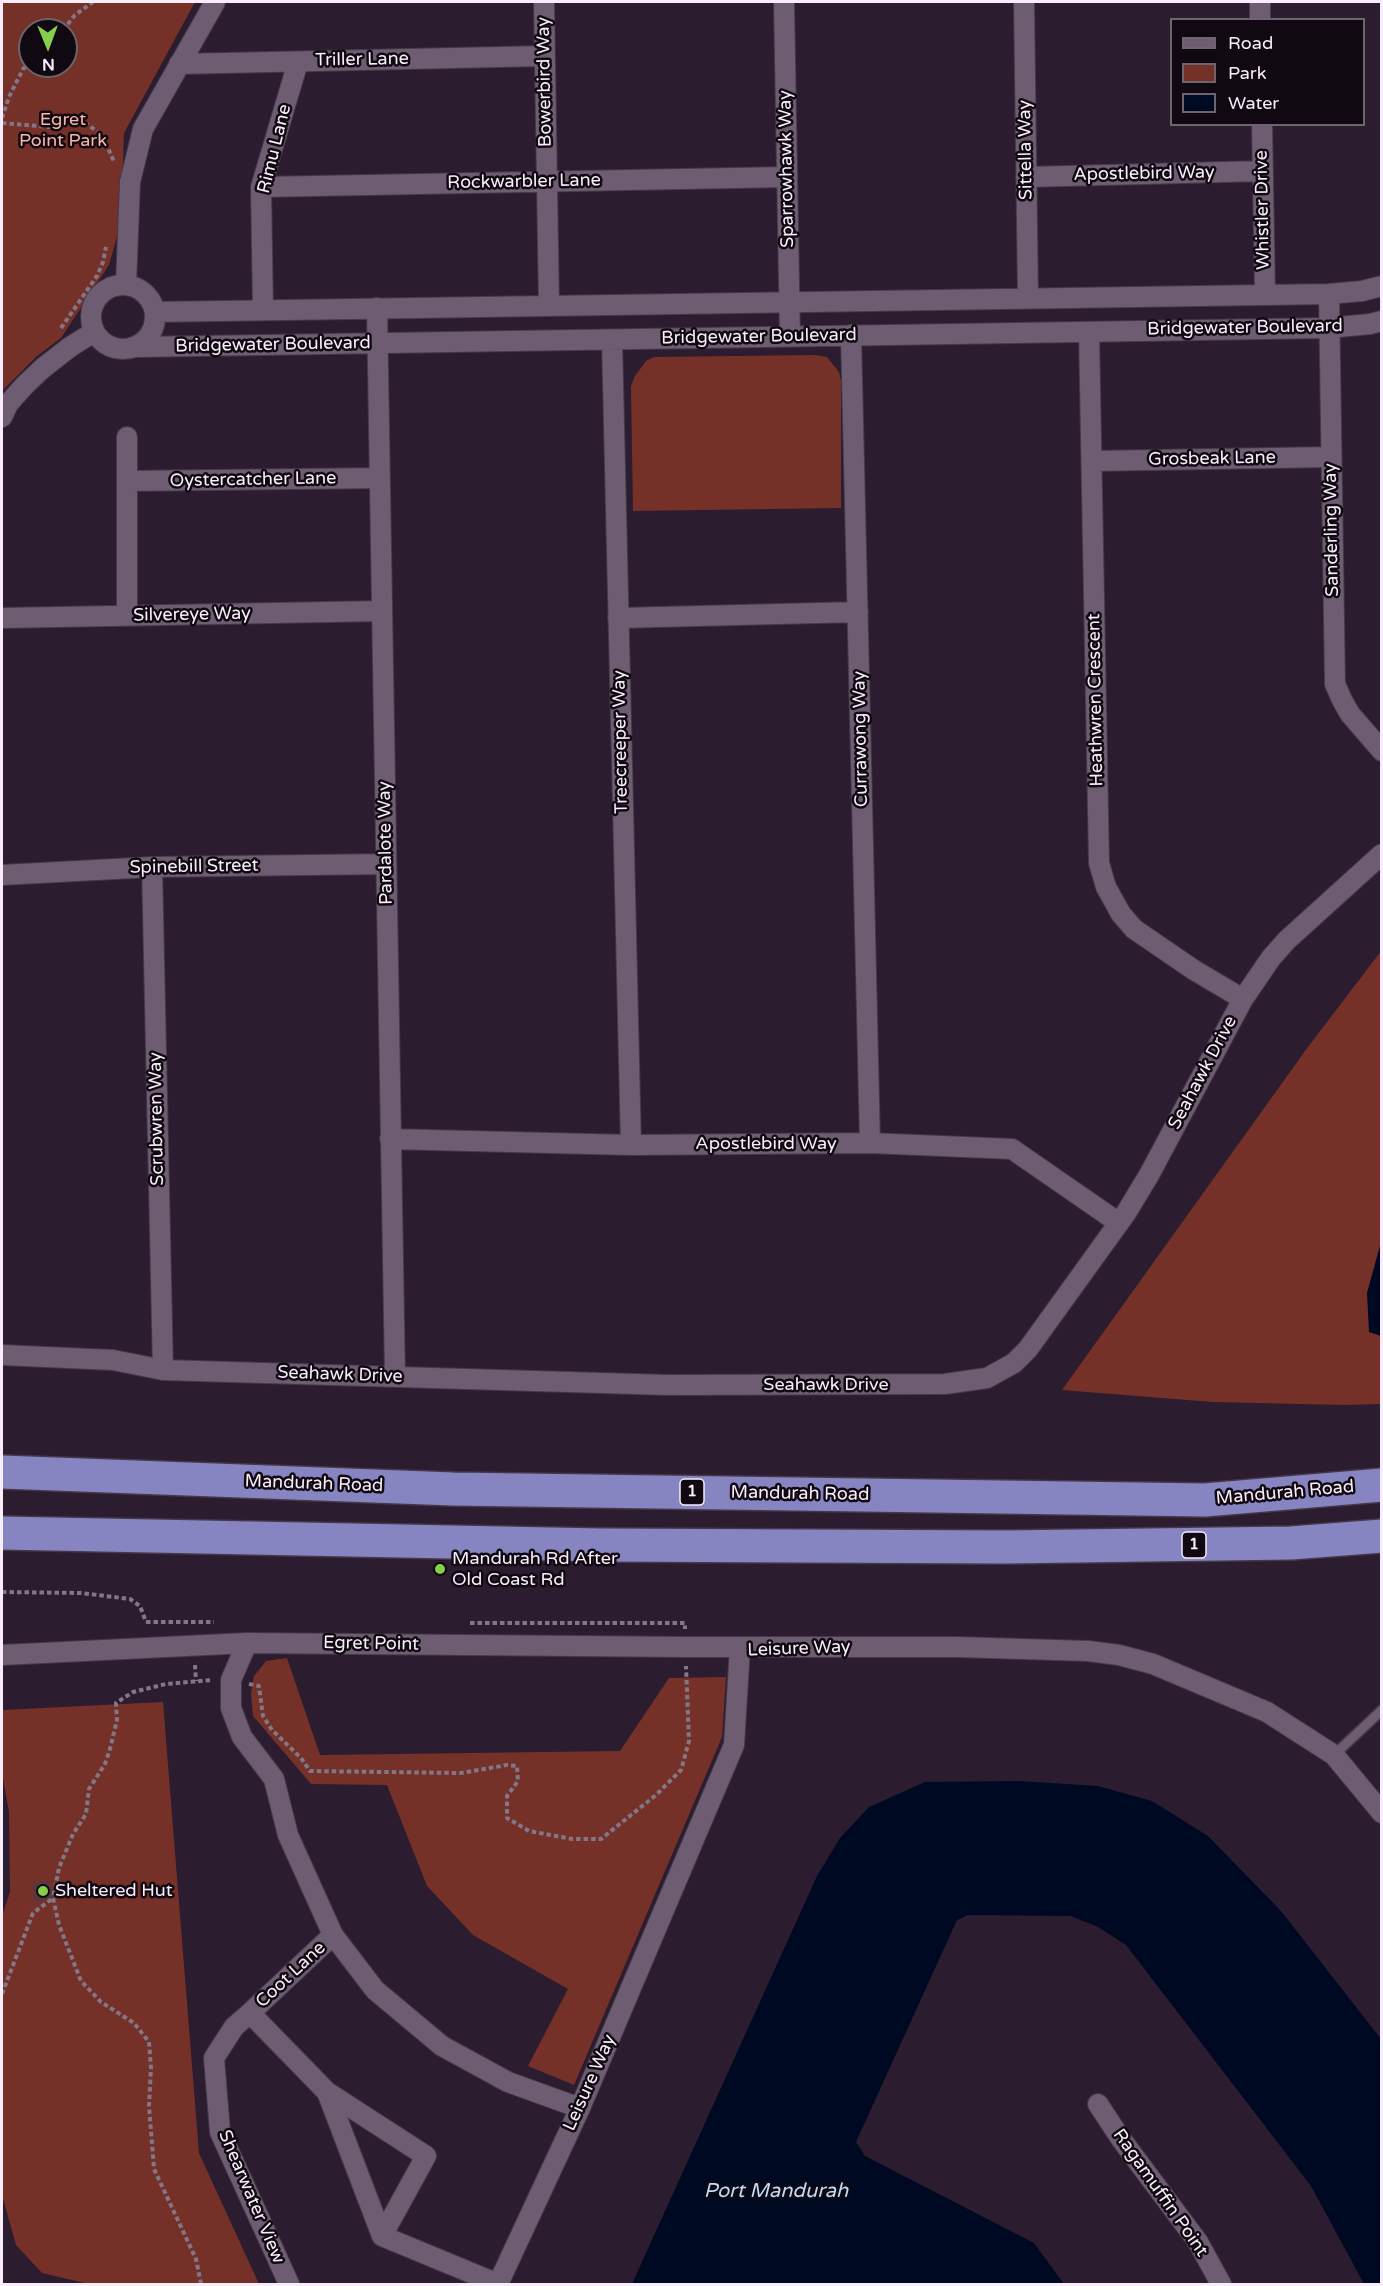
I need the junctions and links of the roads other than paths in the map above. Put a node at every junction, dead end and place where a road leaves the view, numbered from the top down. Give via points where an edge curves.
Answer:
1 (215, 2) edge
2 (544, 2) edge
3 (784, 2) edge
4 (1024, 2) edge
5 (1260, 2) edge
6 (1260, 18) edge
7 (545, 56) junction
8 (298, 62) junction
9 (178, 64) junction
10 (1262, 126) edge
11 (1263, 171) junction
12 (787, 177) junction
13 (1026, 177) junction
14 (546, 182) junction
15 (261, 188) junction
16 (126, 285) junction
17 (1382, 286) edge
18 (1329, 294) junction
19 (1265, 295) junction
20 (1028, 298) junction
21 (789, 302) junction
22 (549, 306) junction
23 (377, 308) junction
24 (263, 310) junction
25 (155, 312) junction
26 (1382, 321) edge
27 (1328, 328) junction
28 (94, 332) junction
29 (1089, 332) junction
30 (851, 336) junction
31 (790, 337) junction
32 (612, 340) junction
33 (378, 343) junction
34 (136, 347) junction
35 (2, 417) edge
36 (127, 437) dead end
37 (1331, 457) junction
38 (1092, 461) junction
39 (380, 478) junction
40 (126, 481) junction
41 (382, 611) junction
42 (858, 612) junction
43 (127, 616) junction
44 (2, 618) edge
45 (618, 618) junction
46 (1382, 751) edge
47 (1382, 854) edge
48 (386, 864) junction
49 (152, 867) junction
50 (2, 874) edge
51 (1243, 999) junction
52 (390, 1138) junction
53 (870, 1143) junction
54 (631, 1145) junction
55 (1119, 1223) junction
56 (2, 1355) edge
57 (163, 1370) junction
58 (395, 1377) junction
59 (2, 1472) edge
60 (1382, 1485) edge
61 (2, 1533) edge
62 (1382, 1536) edge
63 (247, 1643) junction
64 (740, 1647) junction
65 (2, 1655) edge
66 (1382, 1710) edge
67 (1334, 1755) junction
68 (1382, 1813) edge
69 (333, 1935) junction
70 (250, 2013) junction
71 (327, 2092) junction
72 (1098, 2104) dead end
73 (580, 2108) junction
74 (382, 2236) junction
75 (289, 2284) edge
76 (498, 2284) edge
77 (1221, 2284) edge

1 - 9 street
2 - 7 street, Bowerbird Way
3 - 12 street, Sparrowhawk Way
4 - 13 street, Sittella Way
5 - 6 street
7 - 8 street, Triller Lane
7 - 14 street, Bowerbird Way
8 - 9 street, Triller Lane
8 - 15 street, Rimu Lane
9 - 16 street via 143,129 135,160 130,182
10 - 11 street, Whistler Drive
11 - 13 street, Apostlebird Way
11 - 19 street, Whistler Drive
12 - 14 street, Rockwarbler Lane
12 - 21 street, Sparrowhawk Way
13 - 20 street, Sittella Way
14 - 15 street, Rockwarbler Lane
14 - 22 street, Bowerbird Way
15 - 24 street, Rimu Lane
16 - 25 street via 150,299
16 - 28 street via 115,286 96,299 91,321
17 - 18 street, Bridgewater Boulevard
18 - 19 street, Bridgewater Boulevard
18 - 27 street, Sanderling Way
19 - 20 street, Bridgewater Boulevard
20 - 21 street, Bridgewater Boulevard
21 - 22 street, Bridgewater Boulevard
21 - 31 street, Sparrowhawk Way
22 - 23 street, Bridgewater Boulevard
23 - 24 street, Bridgewater Boulevard
23 - 33 street, Pardalote Way
24 - 25 street, Bridgewater Boulevard
25 - 34 street via 155,326 148,339
26 - 27 street, Bridgewater Boulevard
27 - 29 street, Bridgewater Boulevard
27 - 37 street, Sanderling Way
28 - 34 street via 112,348
28 - 35 street via 43,368
29 - 30 street, Bridgewater Boulevard
29 - 38 street, Heathwren Crescent
30 - 31 street, Bridgewater Boulevard
30 - 42 street, Currawong Way
31 - 32 street, Bridgewater Boulevard
32 - 33 street, Bridgewater Boulevard
32 - 45 street, Treecreeper Way
33 - 34 street, Bridgewater Boulevard
33 - 39 street, Pardalote Way
36 - 40 street
37 - 38 street, Grosbeak Lane
37 - 46 street, Sanderling Way via 1335,684 1350,714
38 - 51 street, Heathwren Crescent via 1099,863 1111,896 1134,929
39 - 40 street, Oystercatcher Lane
39 - 41 street, Pardalote Way
40 - 43 street
41 - 43 street, Silvereye Way
41 - 48 street, Pardalote Way
42 - 45 street
42 - 53 street, Currawong Way
43 - 44 street, Silvereye Way
45 - 54 street, Treecreeper Way
47 - 51 street, Seahawk Drive via 1287,940
48 - 49 street, Spinebill Street
48 - 52 street, Pardalote Way
49 - 50 street, Spinebill Street
49 - 57 street, Scrubwren Way
51 - 55 street, Seahawk Drive
52 - 54 street, Apostlebird Way
52 - 58 street, Pardalote Way
53 - 54 street, Apostlebird Way
53 - 55 street, Apostlebird Way via 1012,1149
55 - 58 street, Seahawk Drive via 1028,1349 1014,1363 987,1378 945,1384 669,1385
56 - 57 street, Seahawk Drive via 113,1360
57 - 58 street, Seahawk Drive
59 - 60 highway, Mandurah Road / 1 via 453,1489 1205,1500
61 - 62 highway, 1 via 601,1545 982,1547 1291,1543
63 - 64 street, Egret Point
63 - 65 street, Egret Point
63 - 69 street via 231,1680 231,1708 242,1737 274,1779 288,1836
64 - 67 street, Leisure Way via 957,1647 1119,1655 1153,1664 1267,1712
64 - 73 street, Leisure Way via 734,1745
66 - 67 lane
67 - 68 street, Leisure Way
69 - 70 street, Coot Lane
69 - 73 street via 375,1990 442,2046 508,2082
70 - 71 street, Coot Lane
70 - 75 street, Shearwater View via 234,2027 214,2058 220,2132
71 - 74 street, Coot Lane
71 - 74 street, Coot Lane via 426,2156
72 - 77 street, Ragamuffin Point via 1198,2242
73 - 76 street, Leisure Way
74 - 76 street

